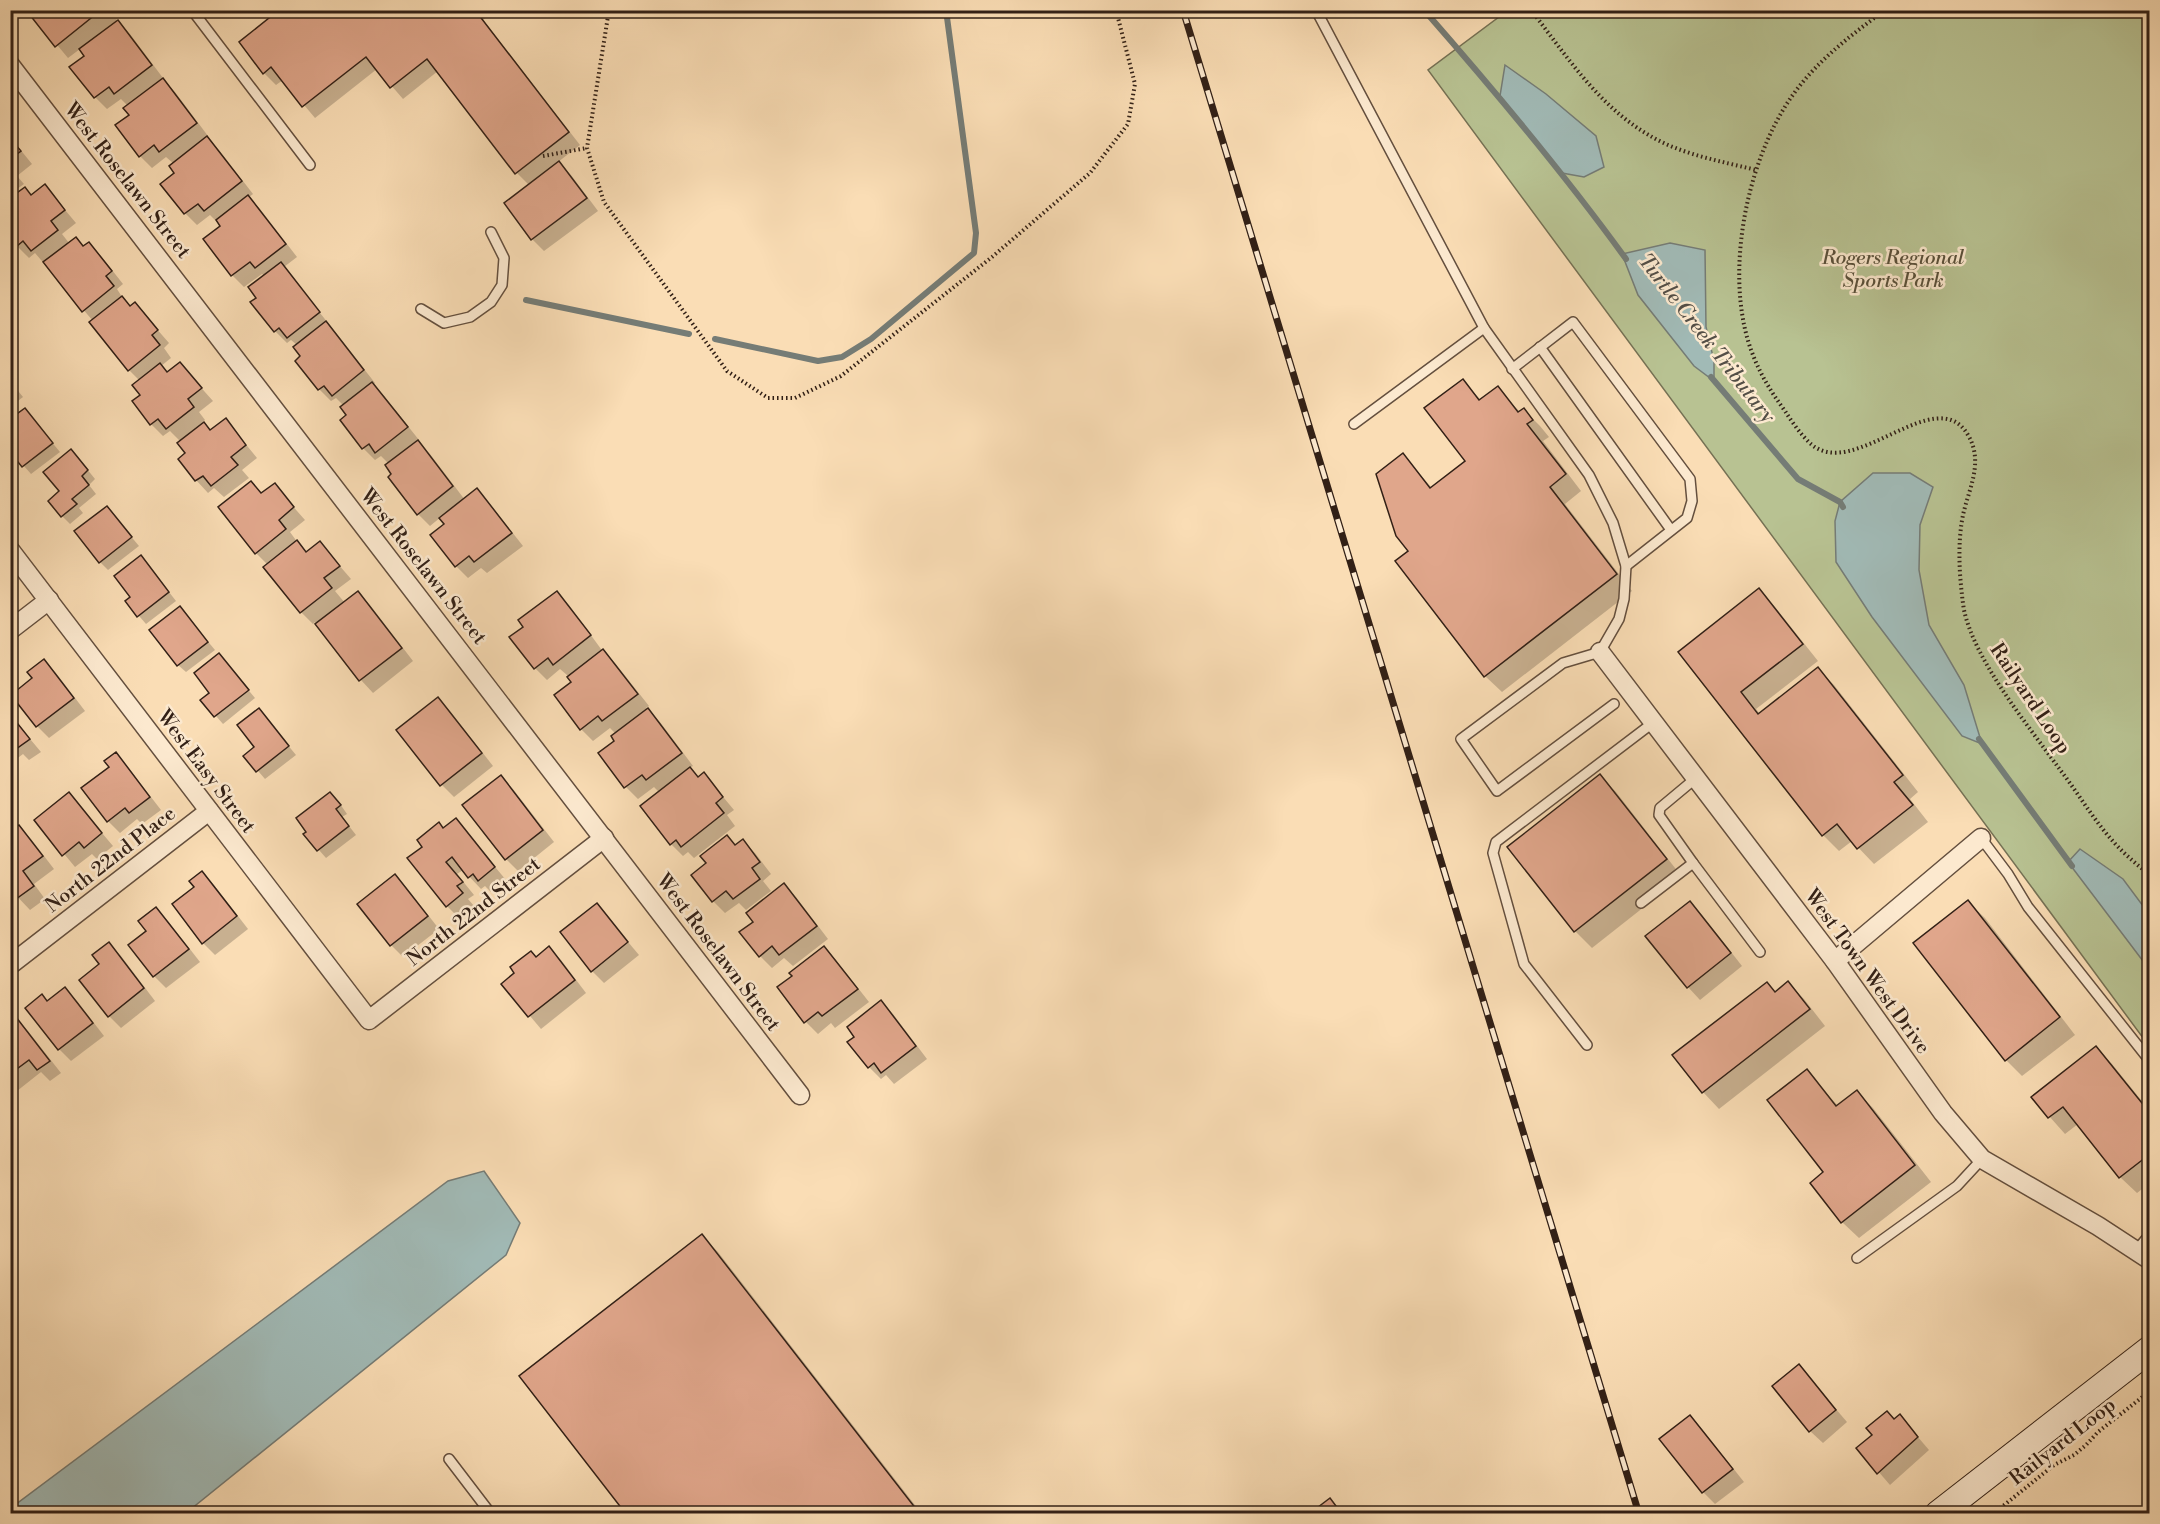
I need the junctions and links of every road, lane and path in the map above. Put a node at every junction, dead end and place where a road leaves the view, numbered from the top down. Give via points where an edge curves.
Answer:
1 (192, 10) edge
2 (609, 10) edge
3 (1116, 10) edge
4 (1316, 10) edge
5 (1531, 10) edge
6 (1885, 10) edge
7 (10, 65) edge
8 (587, 148) junction
9 (543, 156) dead end
10 (310, 165) dead end
11 (1756, 170) junction
12 (491, 232) dead end
13 (421, 309) dead end
14 (1484, 328) junction
15 (1540, 347) junction
16 (1512, 369) junction
17 (1354, 424) dead end
18 (1671, 530) junction
19 (10, 550) edge
20 (1626, 566) junction
21 (49, 600) junction
22 (10, 630) edge
23 (1600, 652) junction
24 (1614, 704) dead end
25 (1654, 722) junction
26 (1696, 778) junction
27 (209, 811) junction
28 (604, 838) junction
29 (1981, 838) joint
30 (1693, 863) junction
31 (2150, 875) edge
32 (1641, 903) dead end
33 (1760, 952) dead end
34 (1835, 961) junction
35 (10, 965) edge
36 (369, 1020) joint
37 (1587, 1045) dead end
38 (2150, 1061) edge
39 (801, 1095) dead end
40 (1982, 1159) junction
41 (2150, 1234) edge
42 (2143, 1256) edge
43 (1857, 1258) dead end
44 (2150, 1349) edge
45 (2150, 1391) edge
46 (449, 1459) dead end
47 (491, 1514) edge
48 (1938, 1514) edge
49 (1994, 1514) edge

1 - 10 lane
2 - 8 path
3 - 8 path via 1135,84 1128,124 1090,173 992,257 840,376 795,398 768,398 727,370 604,202
4 - 14 lane
5 - 11 path via 1585,81 1614,111 1648,135 1686,151
6 - 11 path, Railyard Loop via 1820,62 1771,134
7 - 28 street, West Roselawn Street
8 - 9 path
11 - 31 path, Railyard Loop via 1738,265 1752,352 1767,387 1812,445 1826,452 1842,453 1915,422 1936,419 1954,421 1967,432 1976,463 1963,515 1960,576 1964,611 1980,652 2018,713 2094,817 2111,839
12 - 13 lane via 504,258 502,285 491,302 470,317 444,323
14 - 16 lane
14 - 17 lane
15 - 16 lane
15 - 18 lane
15 - 18 lane via 1573,322 1690,479 1692,501 1687,518
16 - 20 lane via 1589,476 1613,523
18 - 20 lane
19 - 21 street, West Easy Street
20 - 23 lane via 1618,619
21 - 22 street
21 - 27 street, West Easy Street
23 - 24 lane via 1563,663 1461,739 1497,791
23 - 25 street, West Town West Drive
25 - 26 street, West Town West Drive
25 - 37 lane via 1496,842 1493,853 1524,964
26 - 30 lane via 1660,808 1659,815
26 - 34 street, West Town West Drive
27 - 35 street, North 22nd Place
27 - 36 street, West Easy Street
28 - 36 street, North 22nd Street
28 - 39 street, West Roselawn Street
29 - 34 street
29 - 38 lane via 2028,907
30 - 32 lane
30 - 33 lane
34 - 40 street, West Town West Drive via 1943,1113
40 - 42 street, West Town West Drive
40 - 43 lane via 1957,1186
41 - 42 lane
44 - 48 main road
45 - 49 path, Railyard Loop
46 - 47 lane

